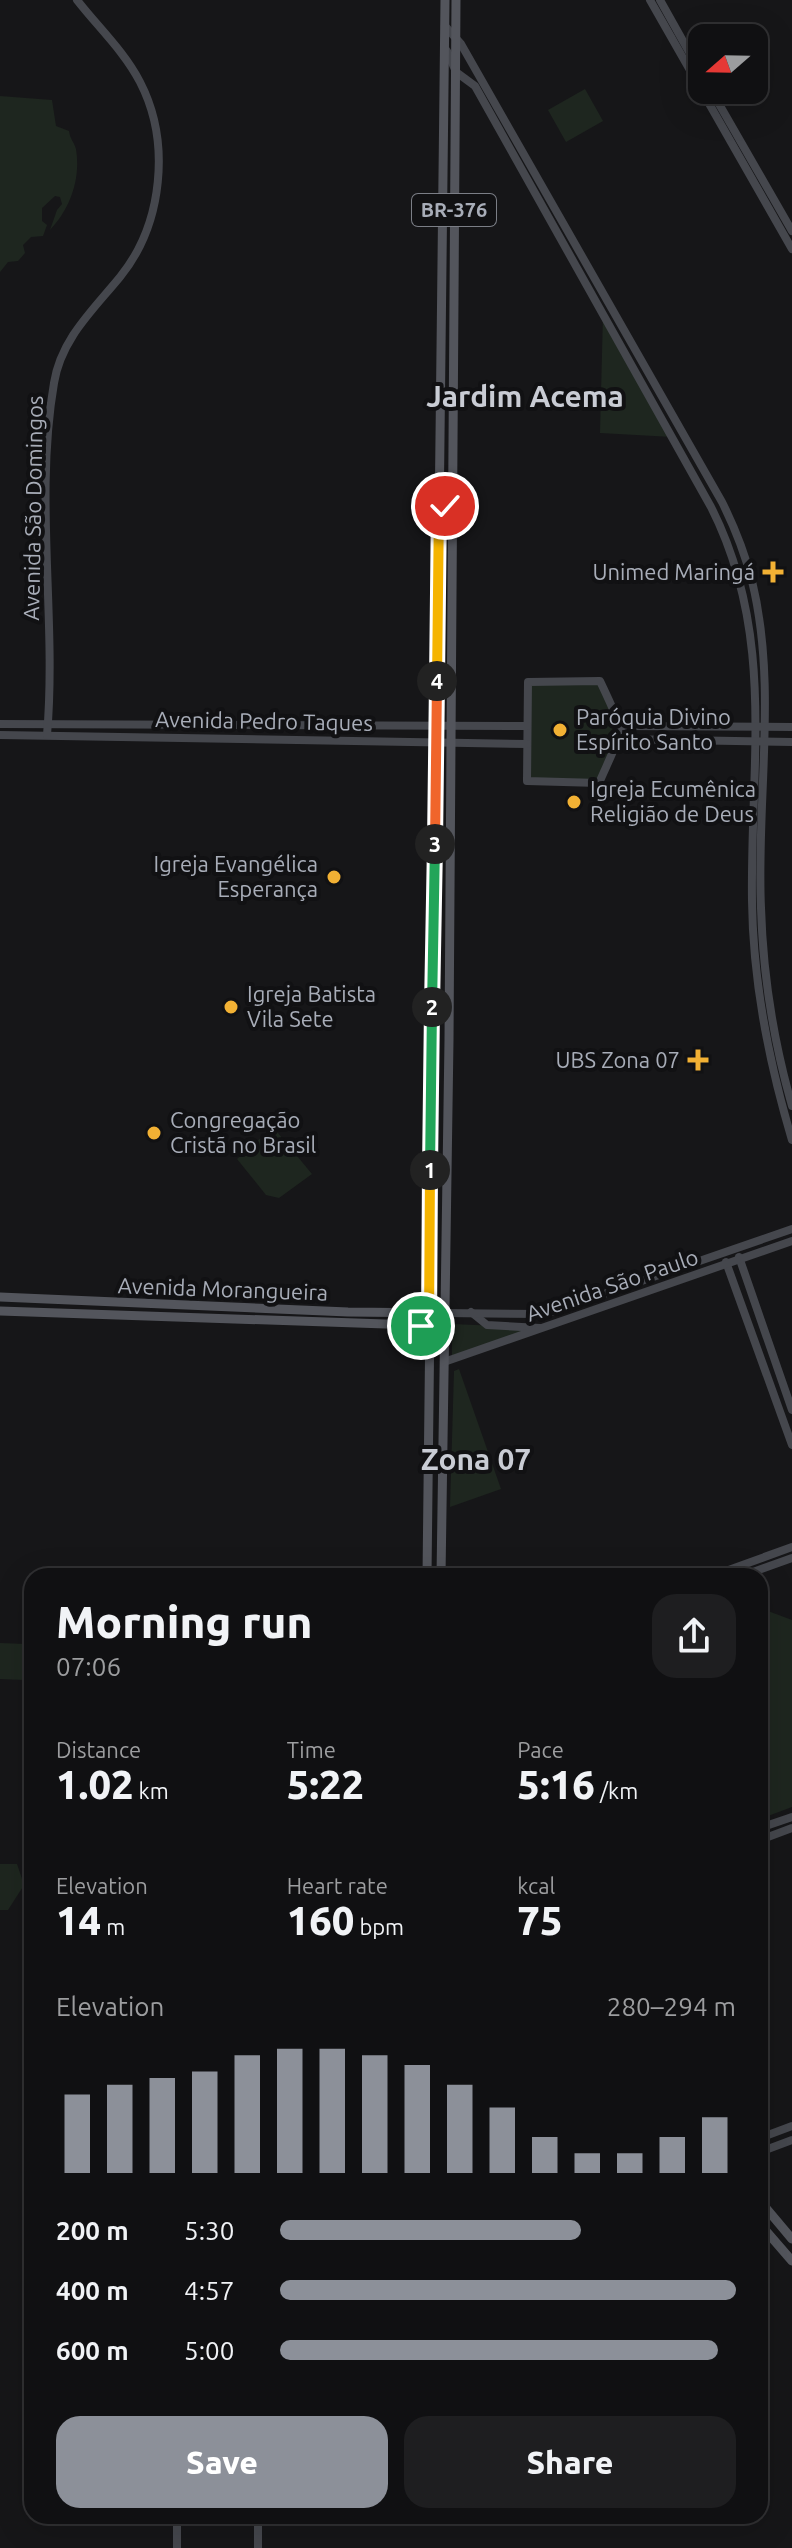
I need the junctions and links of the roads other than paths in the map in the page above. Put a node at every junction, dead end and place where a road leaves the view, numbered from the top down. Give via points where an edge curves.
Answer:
1 (77, 0) edge
2 (445, 0) edge
3 (456, 0) edge
4 (650, 0) edge
5 (660, 0) edge
6 (445, 26) junction
7 (455, 35) junction
8 (688, 54) edge
9 (688, 58) edge
10 (456, 72) junction
11 (715, 104) edge
12 (719, 104) edge
13 (444, 132) junction
14 (455, 149) junction
15 (531, 166) junction
16 (522, 171) junction
17 (792, 231) edge
18 (790, 242) edge
19 (441, 319) junction
20 (454, 330) junction
21 (439, 499) junction
22 (452, 502) junction
23 (759, 670) junction
24 (0, 724) edge
25 (47, 725) junction
26 (451, 725) junction
27 (437, 726) junction
28 (527, 726) junction
29 (620, 726) junction
30 (759, 726) junction
31 (792, 727) edge
32 (0, 735) edge
33 (47, 735) junction
34 (619, 739) junction
35 (436, 742) junction
36 (759, 742) junction
37 (792, 742) edge
38 (452, 743) junction
39 (527, 744) junction
40 (434, 949) junction
41 (449, 959) junction
42 (432, 1088) junction
43 (447, 1100) junction
44 (789, 1109) edge
45 (792, 1140) edge
46 (792, 1229) edge
47 (792, 1241) edge
48 (429, 1243) junction
49 (445, 1243) junction
50 (736, 1249) junction
51 (723, 1254) junction
52 (740, 1260) junction
53 (727, 1264) junction
54 (0, 1297) edge
55 (0, 1311) edge
56 (471, 1312) junction
57 (429, 1313) junction
58 (444, 1313) junction
59 (429, 1326) junction
60 (444, 1326) junction
61 (545, 1328) junction
62 (444, 1362) junction
63 (428, 1367) junction
64 (792, 1410) edge
65 (428, 1413) junction
66 (443, 1413) junction
67 (792, 1445) edge
68 (791, 1551) edge
69 (427, 1552) junction
70 (442, 1553) junction
71 (427, 1568) edge
72 (441, 1568) edge
73 (735, 1568) edge
74 (763, 1568) edge
75 (792, 1817) edge
76 (768, 1825) edge
77 (792, 1828) edge
78 (768, 1837) edge
79 (792, 2126) edge
80 (768, 2135) edge
81 (792, 2140) edge
82 (768, 2149) edge
83 (768, 2210) edge
84 (768, 2232) edge
85 (792, 2239) edge
86 (788, 2251) edge
87 (792, 2261) edge
88 (177, 2524) edge
89 (258, 2524) edge
90 (177, 2548) edge
91 (258, 2548) edge

1 - 25 main road, Avenida São Domingos via 141,84 157,132 159,177 153,212 133,258 75,331 57,366 49,423
2 - 6 main road, BR-376
3 - 7 main road, BR-376
4 - 9 main road
5 - 8 main road
6 - 7 main road
6 - 10 main road
6 - 13 main road, BR-376
7 - 10 main road, BR-376
7 - 15 main road
10 - 14 main road, BR-376
10 - 16 main road via 475,86
11 - 18 main road
12 - 17 main road
13 - 14 main road
13 - 19 main road, BR-376
14 - 20 main road, BR-376
15 - 16 main road
15 - 23 main road via 733,524 753,583
16 - 23 main road via 728,540
19 - 20 main road
19 - 21 main road, BR-376
20 - 22 main road, BR-376
21 - 22 main road
21 - 27 main road, BR-376
22 - 26 main road, BR-376
23 - 30 main road
24 - 25 main road, Avenida Pedro Taques
25 - 27 main road, Avenida Pedro Taques
25 - 33 main road, Avenida São Domingos
26 - 27 main road, Avenida Pedro Taques
26 - 28 main road, Avenida Pedro Taques
26 - 38 main road, BR-376
27 - 35 main road, BR-376
28 - 29 main road via 528,682 600,681
28 - 39 main road
29 - 30 main road
29 - 34 main road
30 - 31 main road
30 - 36 main road
32 - 33 main road, Avenida Pedro Taques
33 - 35 main road, Avenida Pedro Taques
34 - 36 main road
34 - 39 main road via 599,783 527,781
35 - 38 main road, Avenida Pedro Taques
35 - 40 main road, BR-376
36 - 37 main road
36 - 44 main road via 762,971
38 - 39 main road, Avenida Pedro Taques
38 - 41 main road, BR-376
40 - 41 main road
40 - 42 main road, BR-376
41 - 43 main road, BR-376
42 - 43 main road
42 - 48 main road, BR-376
43 - 49 main road, BR-376
44 - 45 main road
46 - 50 main road, Avenida São Paulo
47 - 52 main road, Avenida São Paulo
48 - 49 main road
48 - 57 main road, BR-376
49 - 58 main road, BR-376
50 - 51 main road, Avenida São Paulo
50 - 52 main road
51 - 53 main road
51 - 56 main road, Avenida São Paulo via 546,1314
52 - 53 main road, Avenida São Paulo
52 - 64 main road
53 - 61 main road, Avenida São Paulo
53 - 67 main road
54 - 57 main road, Avenida Morangueira
55 - 59 main road, Avenida Morangueira
56 - 58 main road, Avenida São Paulo
56 - 61 main road via 487,1325
57 - 58 main road, Avenida Morangueira
57 - 59 main road, BR-376
58 - 60 main road, BR-376
59 - 60 main road, Avenida Morangueira
59 - 63 main road, BR-376
60 - 62 main road, BR-376
61 - 62 main road, Avenida São Paulo
62 - 63 main road
62 - 66 main road, BR-376
63 - 65 main road, BR-376
65 - 66 main road
65 - 69 main road, BR-376
66 - 70 main road, BR-376
68 - 73 main road
68 - 74 main road
69 - 70 main road
69 - 71 main road, BR-376
70 - 72 main road, BR-376
75 - 76 main road
77 - 78 main road
79 - 80 main road
81 - 82 main road
83 - 85 main road
84 - 86 main road
86 - 87 main road
88 - 90 main road
89 - 91 main road

